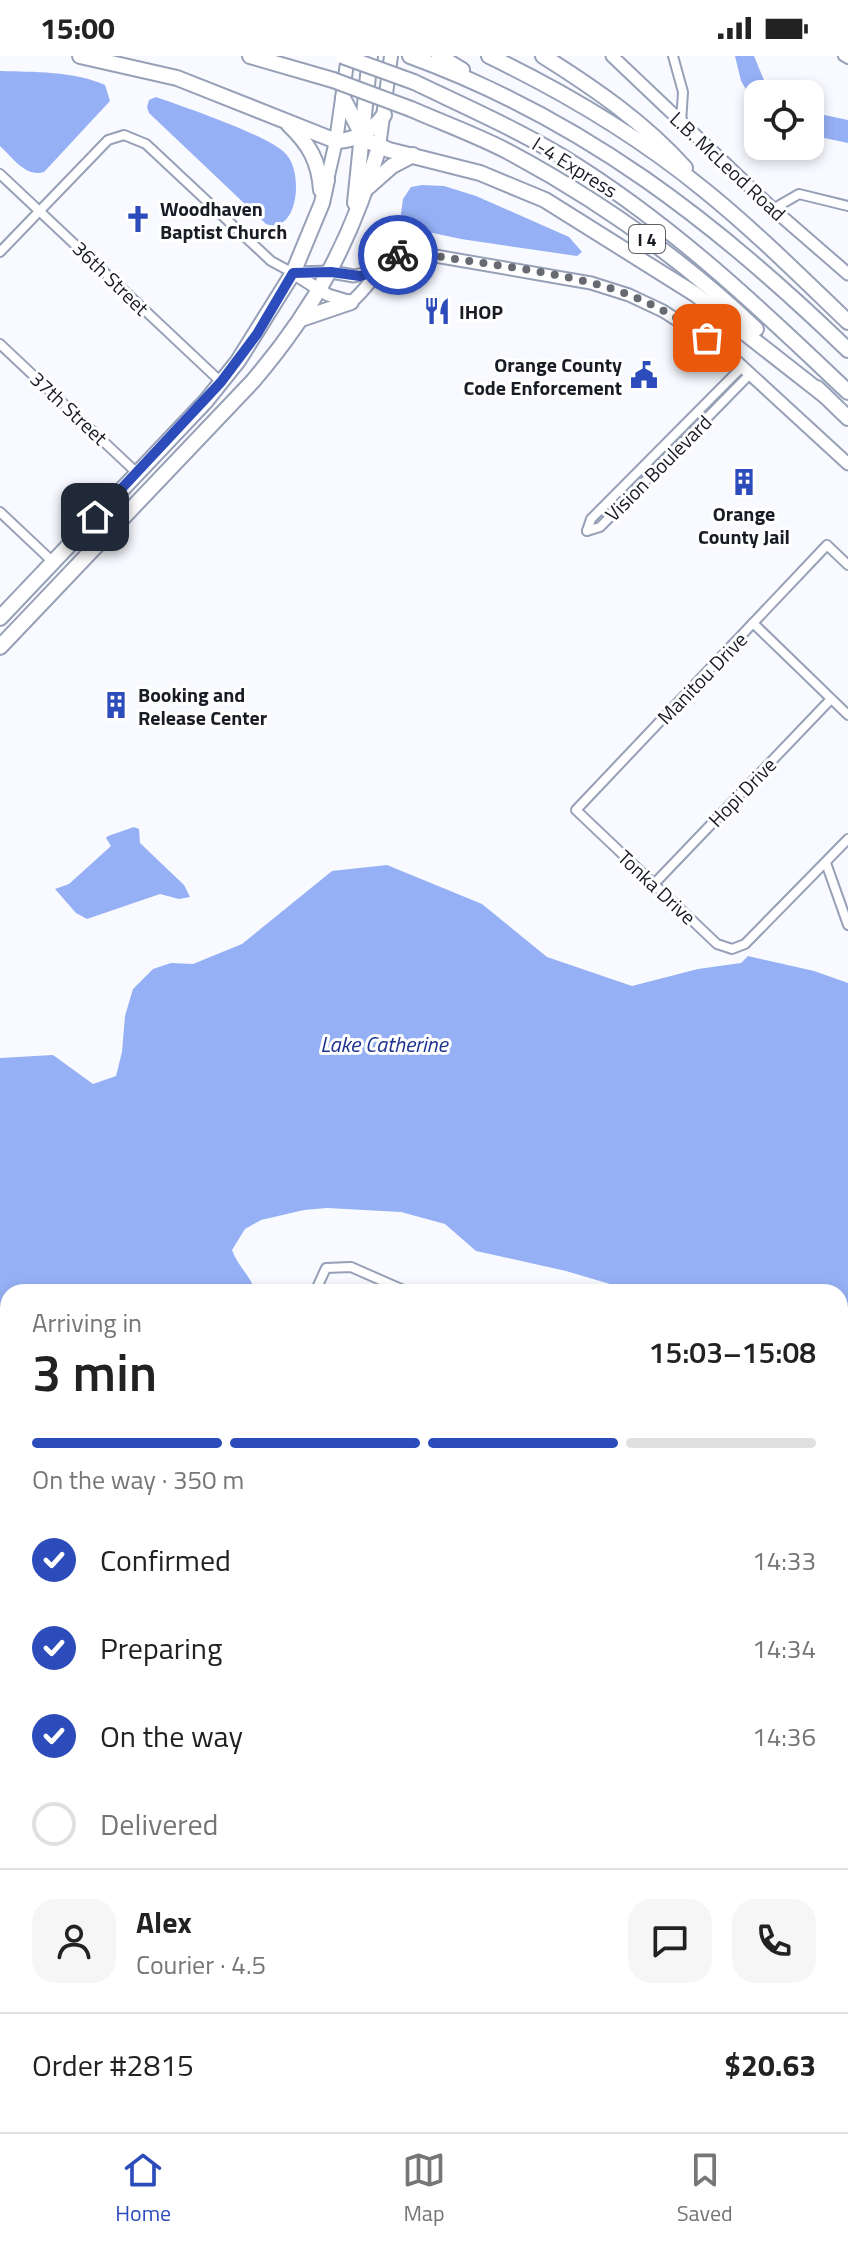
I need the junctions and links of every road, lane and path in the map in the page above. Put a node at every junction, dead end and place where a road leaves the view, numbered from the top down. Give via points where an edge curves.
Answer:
1 (80, 56) edge
2 (250, 56) edge
3 (345, 56) edge
4 (370, 56) edge
5 (391, 56) edge
6 (439, 56) edge
7 (489, 56) edge
8 (543, 56) edge
9 (612, 56) edge
10 (673, 56) edge
11 (415, 58) edge
12 (343, 98) junction
13 (521, 104) junction
14 (384, 115) junction
15 (282, 118) junction
16 (681, 123) junction
17 (362, 135) junction
18 (336, 141) junction
19 (379, 147) junction
20 (413, 155) junction
21 (0, 174) edge
22 (327, 180) joint
23 (701, 187) junction
24 (366, 188) junction
25 (322, 203) junction
26 (848, 206) edge
27 (773, 209) junction
28 (39, 210) junction
29 (352, 227) junction
30 (0, 252) edge
31 (377, 271) junction
32 (331, 272) junction
33 (293, 273) junction
34 (848, 274) edge
35 (319, 290) junction
36 (351, 302) junction
37 (301, 319) junction
38 (848, 322) edge
39 (0, 344) edge
40 (848, 350) edge
41 (747, 370) junction
42 (221, 382) junction
43 (848, 392) edge
44 (824, 395) junction
45 (848, 418) edge
46 (848, 464) edge
47 (137, 473) junction
48 (0, 512) edge
49 (127, 513) junction
50 (53, 562) junction
51 (848, 565) edge
52 (0, 618) edge
53 (753, 623) junction
54 (0, 647) edge
55 (831, 699) junction
56 (848, 715) edge
57 (576, 810) joint
58 (848, 839) edge
59 (826, 863) junction
60 (654, 884) junction
61 (848, 925) edge
62 (319, 1284) edge
63 (390, 1284) edge

1 - 15 highway via 177,78
2 - 44 highway, I 4, bridge via 411,109 506,151 583,196 720,297
3 - 12 main road
3 - 43 highway, I-4 Express, bridge via 512,128 606,185 712,265
4 - 17 highway
5 - 14 main road
6 - 13 highway
7 - 23 highway via 613,124
8 - 23 highway via 642,126
9 - 16 street, L.B. McLeod Road
10 - 16 street via 683,92
11 - 13 highway, I-4 Express
12 - 17 highway
12 - 18 main road
13 - 40 highway, I-4 Express via 668,194
14 - 17 highway
14 - 19 main road
15 - 18 highway
15 - 25 highway via 315,156
16 - 27 street, L.B. McLeod Road
17 - 18 highway
17 - 19 highway
17 - 29 highway
18 - 22 main road
19 - 20 highway
19 - 24 highway
20 - 24 highway
20 - 44 highway via 514,186 581,221 695,294
21 - 28 street, 36th Street
22 - 25 highway
23 - 38 highway
24 - 29 highway
25 - 33 highway
26 - 27 street via 799,194
27 - 34 street, L.B. McLeod Road
28 - 30 street
28 - 33 street via 108,140 124,135 146,144 271,261
28 - 42 street, 36th Street
29 - 32 highway
31 - 32 street via 354,276
31 - 36 street
31 - 41 street via 395,256 418,253 597,285 671,316
32 - 33 street
32 - 35 highway
33 - 35 street
33 - 42 highway
35 - 36 street
35 - 37 highway
36 - 37 highway
37 - 49 highway via 253,381
39 - 47 street, 37th Street
41 - 41 street, Vision Boulevard via 591,519 587,531 600,527
41 - 46 street
42 - 47 highway
44 - 45 highway, I 4
47 - 49 highway
47 - 50 highway
48 - 50 street
49 - 54 highway
50 - 52 highway
51 - 53 street, Manitou Drive via 827,545
53 - 55 street
53 - 57 street, Manitou Drive
55 - 56 street
55 - 60 street, Hopi Drive
57 - 60 street, Tonka Drive
58 - 59 street
59 - 60 street, Tonka Drive via 745,944 732,949 717,944
59 - 61 street
62 - 63 street via 326,1268 351,1267

